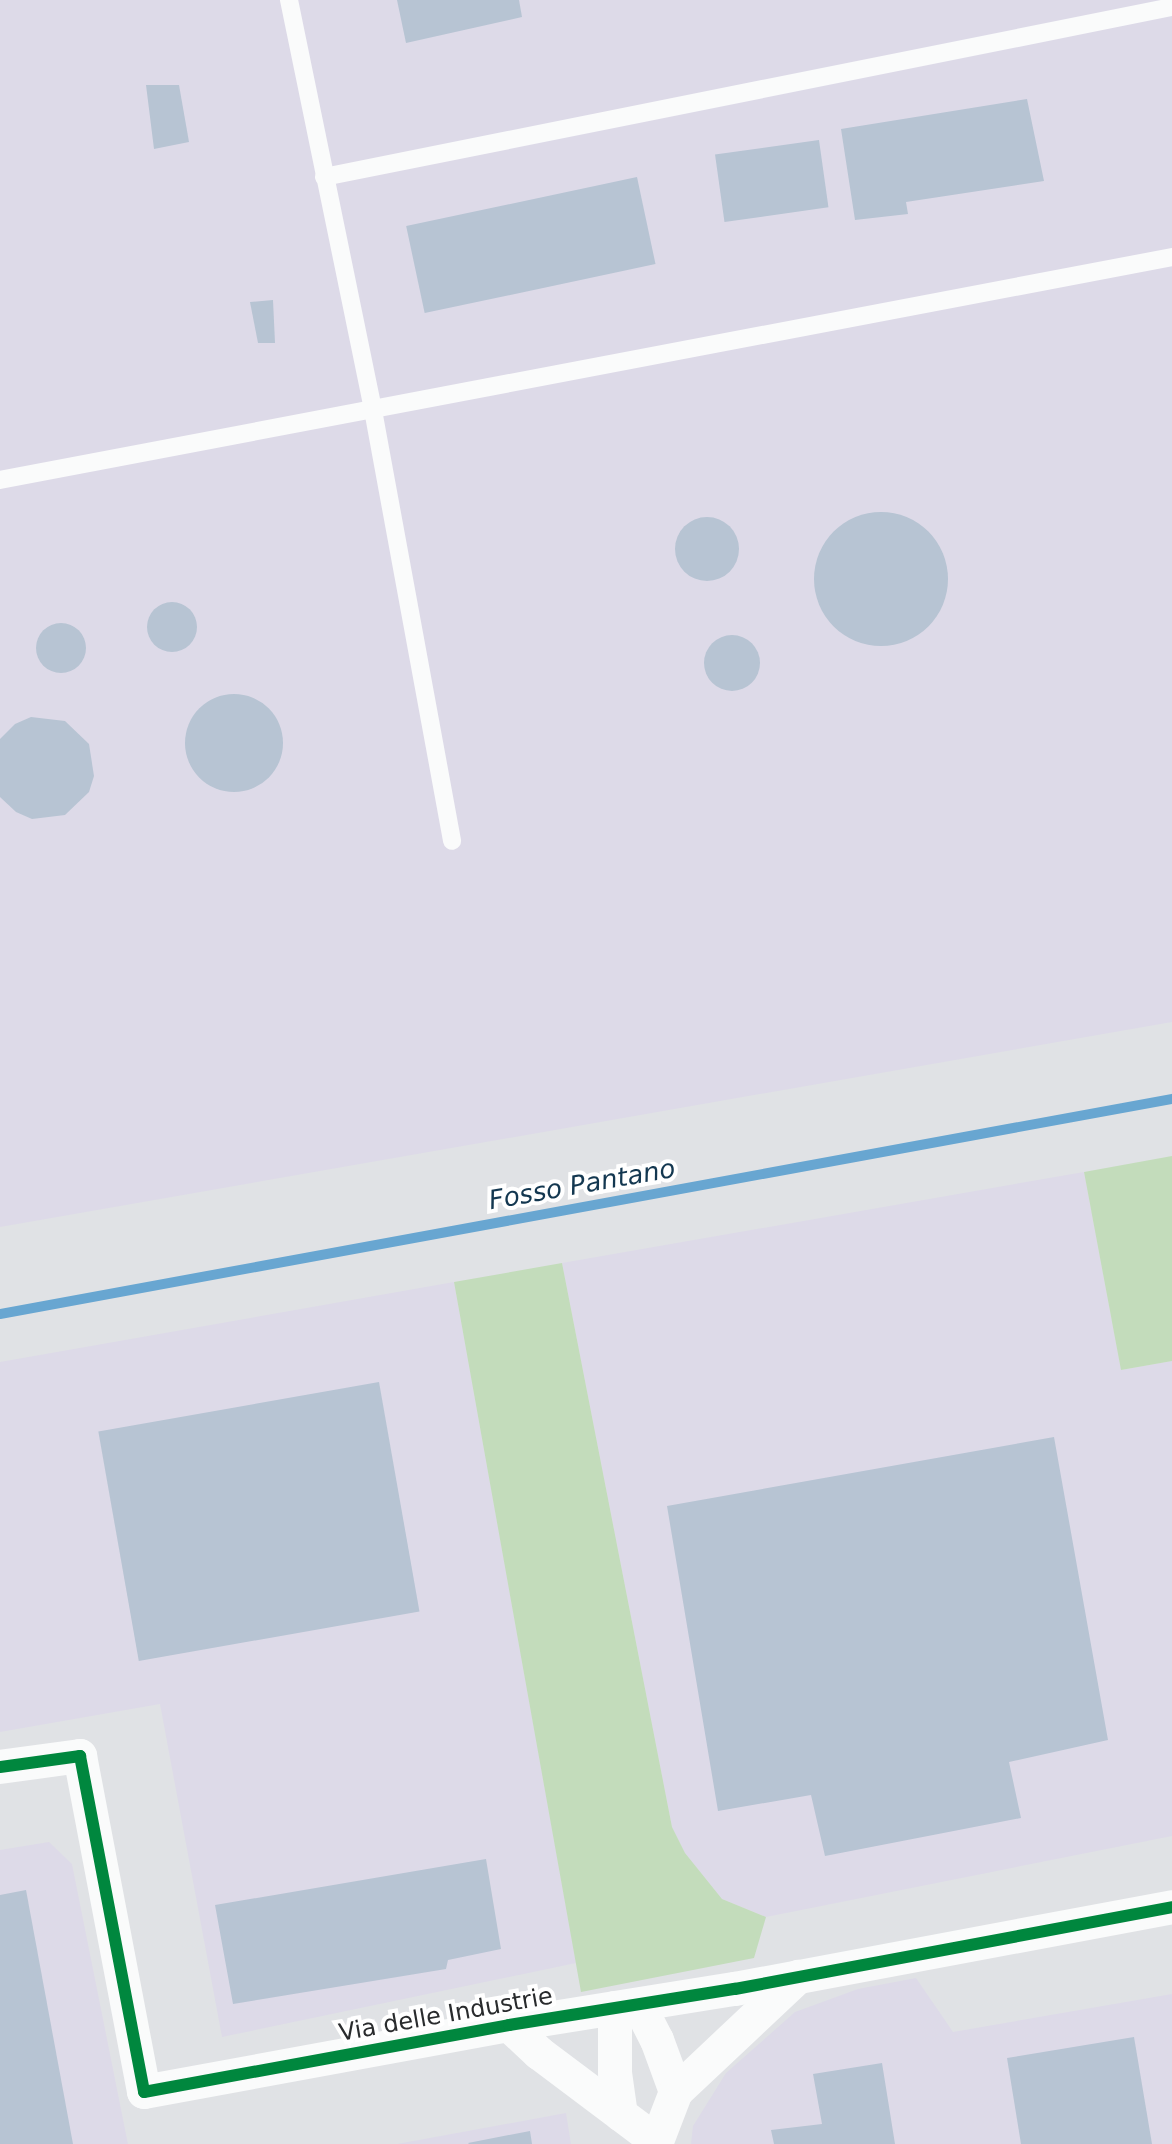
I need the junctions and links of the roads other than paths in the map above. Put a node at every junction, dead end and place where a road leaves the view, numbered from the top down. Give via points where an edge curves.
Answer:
1 (289, 0) edge
2 (1172, 7) edge
3 (324, 177) junction
4 (1172, 257) edge
5 (373, 410) junction
6 (0, 480) edge
7 (452, 841) dead end
8 (0, 1767) edge
9 (1172, 1907) edge
10 (798, 1976) junction
11 (627, 2006) junction
12 (509, 2025) junction
13 (676, 2092) junction
14 (621, 2115) junction
15 (656, 2142) edge

1 - 3 lane
2 - 3 lane
3 - 5 lane
4 - 5 lane
5 - 6 lane
5 - 7 lane
8 - 12 street, Via delle Industrie via 80,1756 144,2092
9 - 10 street, Via delle Industrie
10 - 11 street, Via delle Industrie
10 - 13 street, Via delle Industrie
11 - 12 street, Via delle Industrie
11 - 13 street via 657,2040
11 - 14 street via 615,2073
12 - 14 street, Via delle Industrie
13 - 15 street, Via delle Industrie
14 - 15 street, Via delle Industrie

